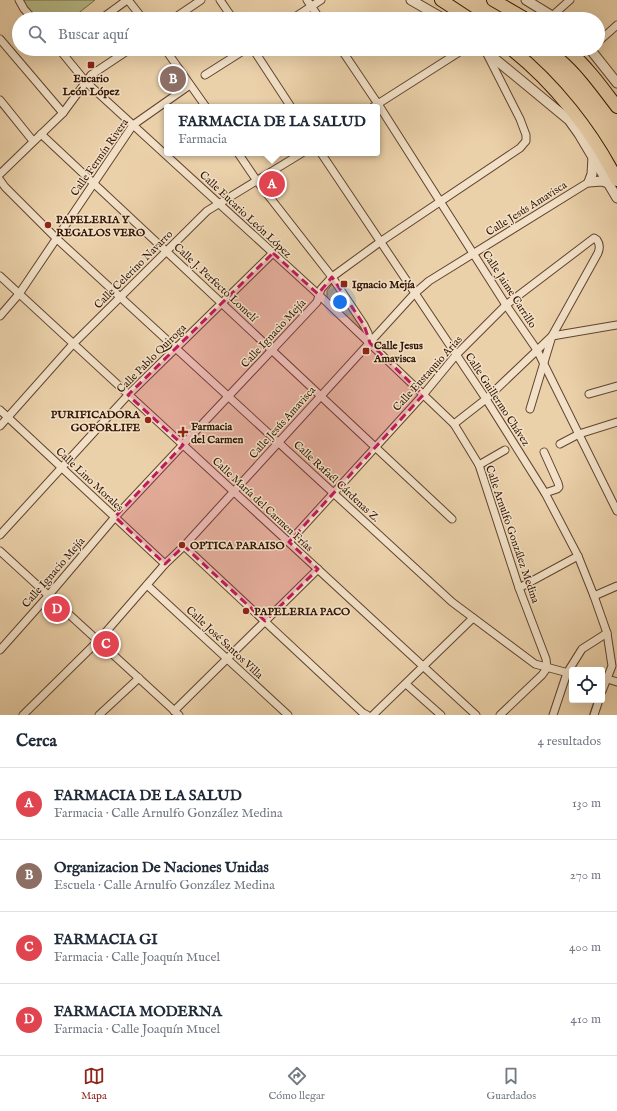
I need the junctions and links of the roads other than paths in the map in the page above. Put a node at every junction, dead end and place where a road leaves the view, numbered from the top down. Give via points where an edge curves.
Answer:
1 (19, 0) edge
2 (128, 0) edge
3 (201, 0) edge
4 (220, 0) edge
5 (307, 0) edge
6 (321, 0) edge
7 (411, 0) edge
8 (442, 0) edge
9 (493, 0) edge
10 (526, 0) edge
11 (570, 0) edge
12 (312, 7) junction
13 (27, 12) edge
14 (111, 12) edge
15 (137, 12) edge
16 (184, 12) edge
17 (228, 12) edge
18 (304, 12) edge
19 (315, 12) edge
20 (432, 12) edge
21 (460, 12) edge
22 (514, 12) edge
23 (546, 12) edge
24 (559, 12) edge
25 (617, 25) edge
26 (605, 36) edge
27 (0, 39) edge
28 (12, 53) edge
29 (14, 56) edge
30 (65, 56) edge
31 (120, 56) edge
32 (170, 56) edge
33 (235, 56) edge
34 (258, 56) edge
35 (345, 56) edge
36 (453, 56) edge
37 (488, 56) edge
38 (492, 56) edge
39 (519, 56) edge
40 (575, 56) edge
41 (596, 56) edge
42 (205, 75) dead end
43 (86, 82) junction
44 (617, 83) edge
45 (190, 85) junction
46 (0, 100) edge
47 (204, 104) edge
48 (289, 104) edge
49 (375, 104) edge
50 (378, 104) edge
51 (617, 107) edge
52 (380, 111) edge
53 (63, 113) junction
54 (133, 125) junction
55 (41, 134) junction
56 (34, 141) junction
57 (164, 153) edge
58 (167, 156) edge
59 (240, 156) edge
60 (297, 156) edge
61 (323, 156) edge
62 (593, 157) junction
63 (0, 174) edge
64 (0, 180) edge
65 (257, 181) junction
66 (613, 181) edge
67 (589, 182) junction
68 (94, 183) junction
69 (617, 198) edge
70 (440, 201) junction
71 (219, 203) junction
72 (57, 238) junction
73 (380, 242) junction
74 (167, 252) junction
75 (273, 253) junction
76 (474, 253) junction
77 (0, 276) edge
78 (332, 277) junction
79 (20, 294) junction
80 (414, 294) junction
81 (319, 295) junction
82 (120, 297) junction
83 (222, 303) junction
84 (506, 305) junction
85 (0, 316) edge
86 (617, 325) edge
87 (552, 336) junction
88 (370, 342) junction
89 (73, 344) junction
90 (176, 348) junction
91 (272, 350) junction
92 (537, 350) junction
93 (456, 355) junction
94 (544, 362) junction
95 (617, 386) edge
96 (423, 394) junction
97 (589, 394) dead end
98 (128, 395) junction
99 (228, 396) junction
100 (321, 396) junction
101 (486, 400) junction
102 (530, 409) dead end
103 (0, 410) edge
104 (8, 417) junction
105 (617, 422) edge
106 (454, 424) junction
107 (0, 426) edge
108 (579, 434) junction
109 (278, 443) junction
110 (183, 444) junction
111 (560, 444) dead end
112 (375, 447) junction
113 (505, 450) dead end
114 (544, 452) dead end
115 (479, 466) junction
116 (62, 467) junction
117 (234, 492) junction
118 (333, 493) junction
119 (545, 493) junction
120 (617, 511) edge
121 (115, 517) junction
122 (452, 520) dead end
123 (0, 535) edge
124 (289, 542) junction
125 (184, 546) junction
126 (0, 551) edge
127 (578, 556) junction
128 (165, 564) junction
129 (318, 569) junction
130 (147, 585) junction
131 (617, 586) edge
132 (519, 588) junction
133 (48, 596) junction
134 (594, 596) junction
135 (473, 618) junction
136 (265, 621) junction
137 (607, 633) junction
138 (98, 641) junction
139 (0, 650) edge
140 (227, 659) junction
141 (424, 666) junction
142 (573, 667) edge
143 (547, 668) junction
144 (569, 674) edge
145 (139, 678) junction
146 (605, 678) edge
147 (617, 682) edge
148 (406, 684) junction
149 (598, 703) edge
150 (177, 713) edge
151 (23, 715) edge
152 (99, 715) edge
153 (288, 715) edge
154 (367, 715) edge
155 (373, 715) edge
156 (441, 715) edge
157 (476, 715) edge
158 (501, 715) edge
159 (553, 715) edge
160 (594, 715) edge

1 - 13 street
2 - 14 street
2 - 15 street
3 - 16 street
4 - 17 street
5 - 12 street
6 - 12 street
7 - 20 street
8 - 21 highway
9 - 22 highway
10 - 23 street
11 - 24 street
12 - 18 street
12 - 19 street
25 - 26 street
27 - 28 street
29 - 53 street
30 - 43 street, Calle Eucario León López
31 - 43 street
32 - 45 street
33 - 42 street
34 - 48 street
35 - 49 street, Calle Jaime Carrillo
36 - 50 street
37 - 70 street, Calle Ignacio Mejía via 520,119 526,141 520,148
38 - 62 street via 570,120
39 - 66 highway via 540,75 590,135
40 - 51 highway
41 - 44 street
43 - 53 street
43 - 54 street, Calle Eucario León López
45 - 47 street
45 - 54 street, Calle Fermín Rivera
46 - 56 street
52 - 70 street, Calle Jaime Carrillo
53 - 55 street
54 - 57 street, Calle Eucario León López
54 - 68 street, Calle Fermín Rivera
55 - 56 street
55 - 68 street, Calle J. Perfecto Lomelí
56 - 63 street
58 - 71 street, Calle Eucario León López
59 - 65 street, Calle Arnulfo González Medina
60 - 65 street, Calle Celerino Navarro
61 - 73 street, Calle Guillermo Chávez
62 - 66 street
62 - 67 street
64 - 72 street, Calle Rafaél Cárdenas Z.
65 - 71 street, Calle Celerino Navarro
65 - 78 street, Calle Arnulfo González Medina
66 - 67 street
66 - 69 street
67 - 76 street, Calle Jesús Amavisca
68 - 72 street, Calle Fermín Rivera
68 - 74 street, Calle J. Perfecto Lomelí
70 - 73 street, Calle Ignacio Mejía
70 - 76 street, Calle Jaime Carrillo
71 - 74 street, Calle Celerino Navarro
71 - 75 street, Calle Eucario León López
72 - 79 street, Calle Fermín Rivera
72 - 82 street, Calle Rafaél Cárdenas Z.
73 - 78 street, Calle Ignacio Mejía
73 - 80 street, Calle Guillermo Chávez
74 - 82 street, Calle Celerino Navarro
74 - 83 street, Calle J. Perfecto Lomelí
75 - 81 street, Calle Eucario León López
75 - 83 street, Calle Pablo Quiroga
76 - 80 street, Calle Jesús Amavisca via 429,281
76 - 84 street, Calle Jaime Carrillo
77 - 79 street, Calle María del Carmen Frías
78 - 81 street, Calle Ignacio Mejía
78 - 88 street, Calle Arnulfo González Medina via 364,325
79 - 85 street, Calle Fermín Rivera
79 - 89 street, Calle María del Carmen Frías
80 - 88 street, Calle Jesús Amavisca
80 - 93 street, Calle Guillermo Chávez
81 - 88 street, Calle Eucario León López
81 - 91 street, Calle Ignacio Mejía via 317,302
82 - 89 street, Calle Celerino Navarro
82 - 90 street, Calle Rafaél Cárdenas Z.
83 - 90 street, Calle Pablo Quiroga
83 - 91 street, Calle J. Perfecto Lomelí
84 - 87 street, Calle Eustaquio Arias via 590,240 597,240 600,248 598,253
84 - 92 street, Calle Jaime Carrillo
84 - 93 street, Calle Eustaquio Arias
86 - 87 street
87 - 92 street
87 - 94 street
88 - 96 street, Calle Arnulfo González Medina
88 - 100 street, Calle Jesús Amavisca
89 - 98 street, Calle María del Carmen Frías
89 - 104 street, Calle Celerino Navarro
90 - 98 street, Calle Pablo Quiroga
90 - 99 street, Calle Rafaél Cárdenas Z.
91 - 99 street, Calle Ignacio Mejía
91 - 100 street, Calle J. Perfecto Lomelí
92 - 94 street, Calle Jaime Carrillo
92 - 101 street
93 - 96 street, Calle Eustaquio Arias
93 - 101 street, Calle Guillermo Chávez
94 - 102 street
94 - 108 street, Calle Jaime Carrillo
95 - 97 street
96 - 106 street, Calle Arnulfo González Medina
96 - 112 street, Calle Eustaquio Arias
98 - 110 street, Calle María del Carmen Frías
98 - 116 street, Calle Pablo Quiroga
99 - 109 street, Calle Rafaél Cárdenas Z.
99 - 110 street, Calle Ignacio Mejía
100 - 109 street, Calle Jesús Amavisca
100 - 112 street, Calle J. Perfecto Lomelí
101 - 106 street
101 - 119 street, Calle Guillermo Chávez
103 - 104 street, Calle Lino Morales
104 - 107 street, Calle Celerino Navarro
104 - 116 street, Calle Lino Morales
105 - 108 street
106 - 115 street, Calle Arnulfo González Medina
108 - 111 street
108 - 120 street, Calle Jaime Carrillo
109 - 117 street, Calle Jesús Amavisca
109 - 118 street, Calle Rafaél Cárdenas Z.
110 - 117 street, Calle María del Carmen Frías
110 - 121 street, Calle Ignacio Mejía
112 - 118 street, Calle Eustaquio Arias
112 - 122 street, Calle J. Perfecto Lomelí
113 - 115 street
114 - 119 street via 559,486
115 - 132 street, Calle Arnulfo González Medina
116 - 121 street, Calle Lino Morales
116 - 123 street, Calle Pablo Quiroga
117 - 124 street, Calle María del Carmen Frías
117 - 125 street, Calle Jesús Amavisca
118 - 124 street, Calle Eustaquio Arias
118 - 135 street, Calle Rafaél Cárdenas Z. via 452,602
119 - 127 street, Calle Guillermo Chávez
121 - 128 street, Calle Lino Morales
121 - 133 street, Calle Ignacio Mejía
124 - 129 street, Calle María del Carmen Frías
125 - 128 street, Calle Jesús Amavisca
125 - 136 street
126 - 133 street
127 - 132 street
127 - 134 street, Calle Guillermo Chávez
128 - 130 street, Calle Jesús Amavisca
129 - 136 street
129 - 141 street, Calle María del Carmen Frías
130 - 138 street, Calle Jesús Amavisca
130 - 140 street, Calle José Santos Villa
131 - 134 street
132 - 143 street, Calle Arnulfo González Medina via 546,659
133 - 138 street
133 - 139 street, Calle Ignacio Mejía
134 - 137 street, Calle Guillermo Chávez
135 - 141 street
135 - 143 street, Calle Rafaél Cárdenas Z. via 535,664
136 - 140 street
136 - 154 street
137 - 142 street via 582,649
137 - 146 street, Calle Guillermo Chávez via 612,666
138 - 145 street
138 - 151 street, Calle Jesús Amavisca
140 - 150 street
140 - 153 street, Calle José Santos Villa
141 - 148 street
141 - 157 street, Calle María del Carmen Frías
143 - 144 street, Calle Rafaél Cárdenas Z.
143 - 158 street
144 - 159 street
145 - 150 street
145 - 152 street
146 - 147 street
148 - 155 street
148 - 156 street
149 - 160 street

